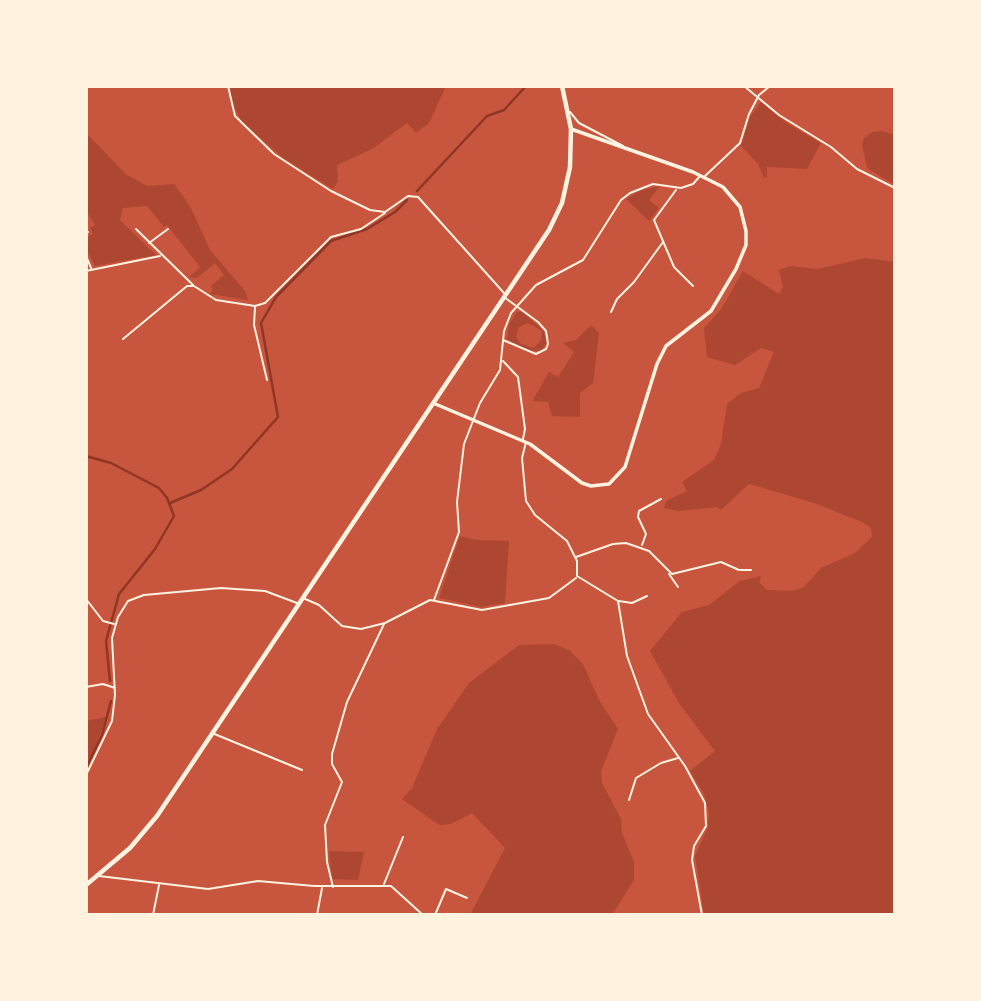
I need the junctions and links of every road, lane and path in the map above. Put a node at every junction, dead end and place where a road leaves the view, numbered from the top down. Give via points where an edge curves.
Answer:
1 (228, 86) edge
2 (562, 86) edge
3 (744, 86) edge
4 (770, 86) edge
5 (758, 95) junction
6 (568, 108) junction
7 (571, 129) junction
8 (626, 147) junction
9 (702, 176) junction
10 (895, 188) edge
11 (677, 189) junction
12 (389, 210) junction
13 (136, 229) dead end
14 (168, 229) dead end
15 (664, 241) junction
16 (148, 244) junction
17 (86, 256) edge
18 (161, 256) junction
19 (92, 269) junction
20 (86, 271) edge
21 (693, 286) dead end
22 (197, 288) junction
23 (505, 295) junction
24 (255, 306) junction
25 (516, 306) junction
26 (611, 312) dead end
27 (123, 339) dead end
28 (503, 340) junction
29 (502, 361) junction
30 (267, 380) dead end
31 (433, 403) junction
32 (472, 421) junction
33 (524, 441) junction
34 (661, 499) dead end
35 (642, 547) junction
36 (576, 557) junction
37 (751, 570) dead end
38 (669, 573) junction
39 (577, 576) junction
40 (678, 587) dead end
41 (648, 596) dead end
42 (302, 598) junction
43 (86, 599) edge
44 (434, 600) junction
45 (618, 601) junction
46 (298, 603) junction
47 (384, 623) junction
48 (113, 624) junction
49 (86, 687) edge
50 (115, 688) junction
51 (212, 733) junction
52 (679, 758) junction
53 (302, 770) dead end
54 (86, 775) edge
55 (629, 800) dead end
56 (403, 837) dead end
57 (98, 876) junction
58 (159, 884) junction
59 (86, 885) edge
60 (384, 885) junction
61 (322, 887) junction
62 (333, 887) junction
63 (467, 898) dead end
64 (153, 915) edge
65 (317, 915) edge
66 (423, 915) edge
67 (435, 915) edge
68 (702, 915) edge

1 - 12 lane via 235,116 274,154 342,197 375,211
2 - 6 street
3 - 5 lane
4 - 5 lane
5 - 9 lane via 740,143
5 - 10 lane via 857,169
6 - 7 street
6 - 8 lane via 579,123
7 - 8 street
7 - 23 street via 570,167 562,203
8 - 9 street
9 - 11 lane
9 - 33 street via 723,187 740,207 746,245 717,304 673,338 661,354 622,473 601,486 582,483
11 - 15 lane via 654,218
11 - 25 lane via 653,184 629,193 583,260 536,285
12 - 23 lane via 408,196 418,197
12 - 24 lane via 361,229 331,237 268,300
13 - 16 lane
14 - 16 lane
15 - 21 lane via 674,267
15 - 26 lane
16 - 18 lane
17 - 19 lane
18 - 19 lane
18 - 22 lane
19 - 20 lane
22 - 24 lane via 212,299
22 - 27 lane via 184,288
23 - 25 lane
23 - 31 street
24 - 30 lane via 254,325
25 - 28 lane
25 - 28 lane via 546,331 548,344 536,354
28 - 29 lane
29 - 32 lane
29 - 33 lane via 518,377
31 - 32 street
31 - 42 street
32 - 33 street
32 - 44 lane via 462,452 459,532
33 - 36 lane via 529,506 564,537
34 - 35 lane via 638,514 646,534
35 - 36 lane via 613,544
35 - 38 lane via 657,556
36 - 39 lane
37 - 38 lane via 721,562
38 - 40 lane
39 - 44 lane via 553,597 490,609
39 - 45 lane
41 - 45 lane via 632,603
42 - 46 street
42 - 47 lane via 348,628
43 - 48 lane
44 - 47 lane
45 - 52 lane via 626,656 648,714
46 - 48 lane via 260,590 167,592 128,601
46 - 51 street
47 - 62 lane via 347,702 332,754 342,782 326,825
48 - 50 lane
49 - 50 lane via 103,684
50 - 54 lane via 109,729
51 - 53 lane
51 - 57 street via 149,826
52 - 55 lane via 636,778
52 - 68 lane via 701,794 706,812 706,826 692,860
56 - 60 lane
57 - 58 lane
57 - 59 street
58 - 61 lane via 208,889 258,881
58 - 64 lane
60 - 62 lane
60 - 66 lane via 396,888
61 - 62 lane
61 - 65 lane
63 - 67 lane via 446,889

